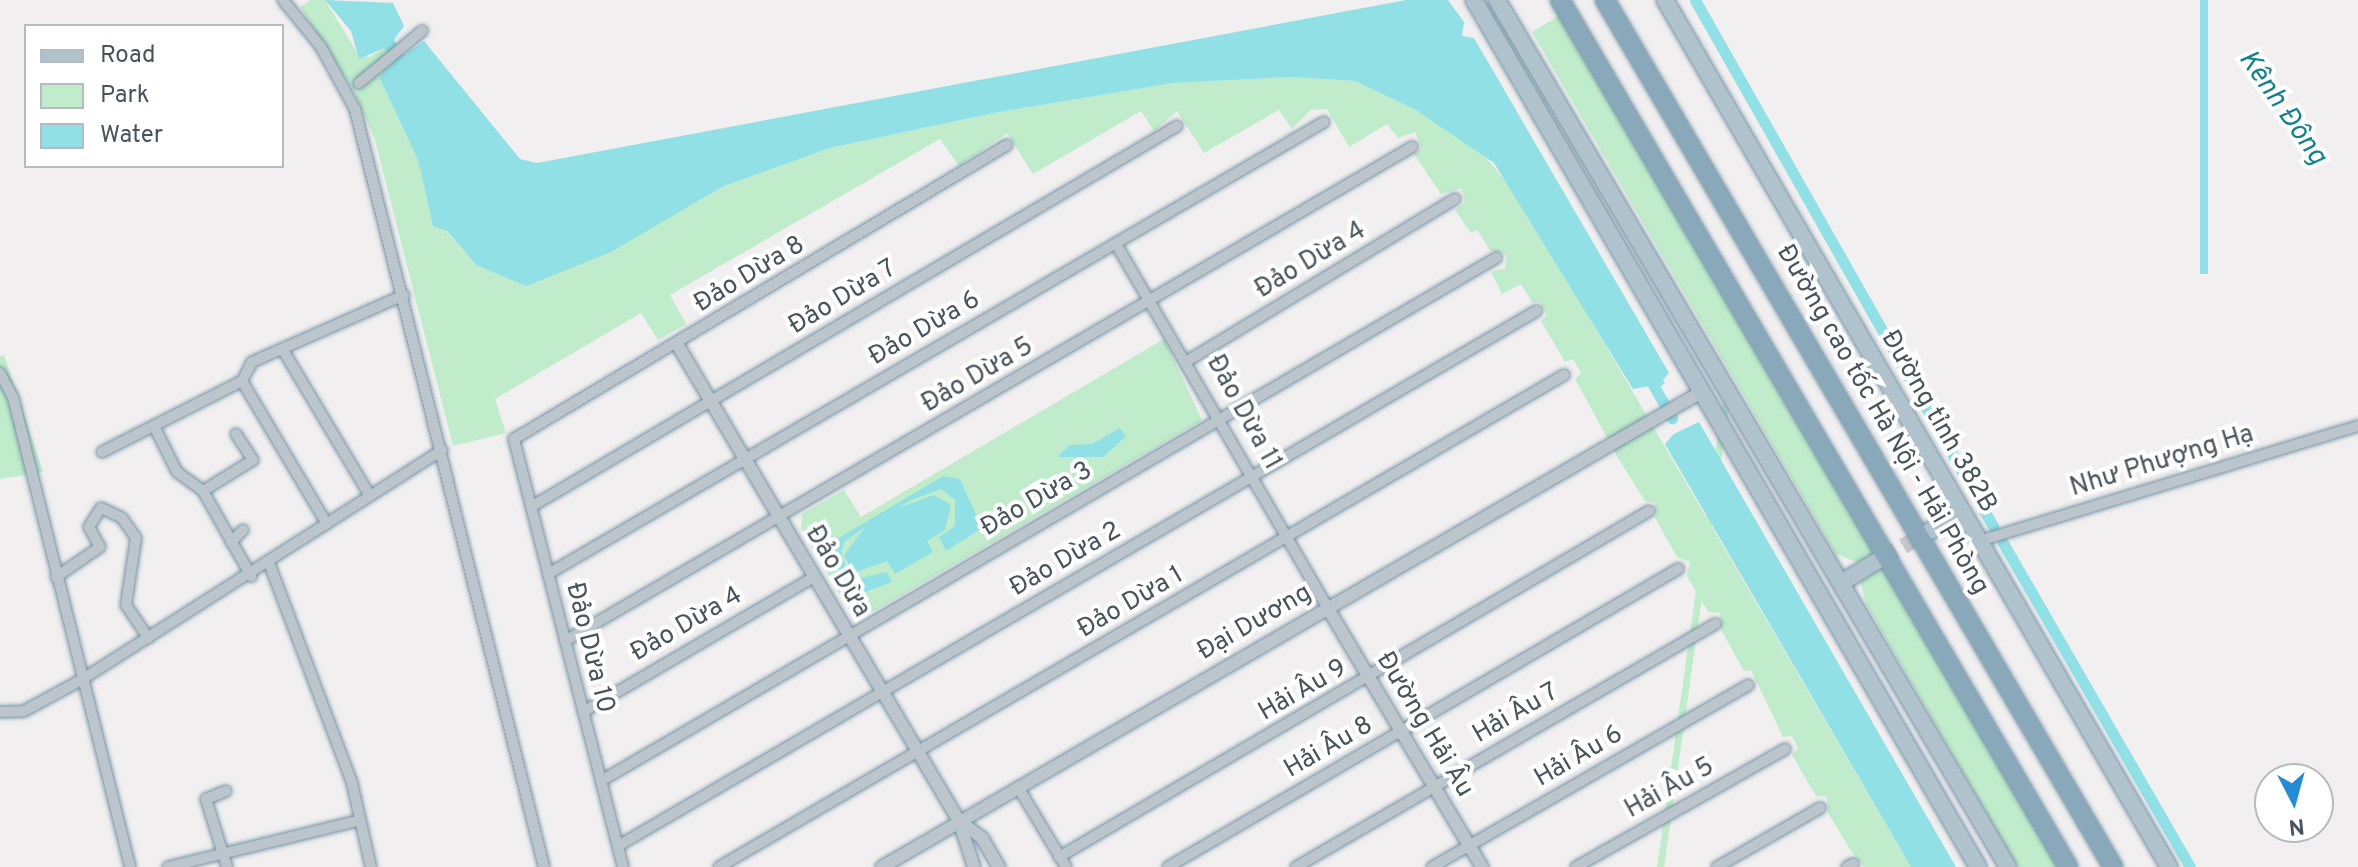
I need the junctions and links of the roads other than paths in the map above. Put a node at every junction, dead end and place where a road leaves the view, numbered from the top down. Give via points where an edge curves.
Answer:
1 (283, 0) edge
2 (1474, 0) edge
3 (1497, 0) edge
4 (1560, 0) edge
5 (1605, 0) edge
6 (1665, 0) edge
7 (422, 31) dead end
8 (359, 83) dead end
9 (1324, 122) dead end
10 (1177, 126) dead end
11 (1007, 145) dead end
12 (1412, 147) dead end
13 (1455, 199) dead end
14 (1116, 244) junction
15 (1496, 258) dead end
16 (404, 295) junction
17 (1152, 300) junction
18 (1536, 311) dead end
19 (677, 344) junction
20 (283, 350) junction
21 (1189, 360) junction
22 (0, 373) edge
23 (1564, 375) dead end
24 (1724, 378) junction
25 (242, 381) junction
26 (1703, 391) junction
27 (711, 402) junction
28 (1220, 416) junction
29 (154, 426) junction
30 (2358, 426) edge
31 (236, 434) dead end
32 (514, 439) joint
33 (442, 450) junction
34 (102, 452) dead end
35 (745, 459) junction
36 (1254, 478) junction
37 (203, 491) junction
38 (370, 496) junction
39 (531, 507) junction
40 (1649, 511) dead end
41 (1961, 513) junction
42 (779, 517) junction
43 (327, 524) junction
44 (243, 530) dead end
45 (1930, 531) tunnel mouth
46 (1286, 537) junction
47 (1979, 541) junction
48 (231, 542) junction
49 (1882, 558) tunnel mouth
50 (269, 563) junction
51 (1678, 569) dead end
52 (548, 574) junction
53 (251, 576) junction
54 (56, 577) junction
55 (814, 577) junction
56 (1841, 583) junction
57 (1327, 607) junction
58 (1716, 624) dead end
59 (849, 636) junction
60 (148, 638) junction
61 (565, 641) junction
62 (1370, 678) junction
63 (81, 680) junction
64 (1748, 685) dead end
65 (882, 692) junction
66 (0, 712) edge
67 (583, 712) junction
68 (1401, 731) junction
69 (1785, 749) dead end
70 (918, 753) junction
71 (601, 781) junction
72 (1436, 786) junction
73 (1018, 787) junction
74 (226, 791) dead end
75 (1820, 808) dead end
76 (357, 821) junction
77 (959, 821) junction
78 (1470, 845) junction
79 (618, 846) junction
80 (223, 854) junction
81 (1059, 857) junction
82 (130, 867) edge
83 (168, 867) edge
84 (227, 867) edge
85 (371, 867) edge
86 (544, 867) edge
87 (623, 867) edge
88 (719, 867) edge
89 (882, 867) edge
90 (974, 867) edge
91 (999, 867) edge
92 (1066, 867) edge
93 (1168, 867) edge
94 (1296, 867) edge
95 (1432, 867) edge
96 (1482, 867) edge
97 (1576, 867) edge
98 (1717, 867) edge
99 (1978, 867) edge
100 (2008, 867) edge
101 (2067, 867) edge
102 (2115, 867) edge
103 (2169, 867) edge

1 - 16 street via 321,47 355,109
2 - 26 main road
3 - 24 main road
4 - 101 highway
5 - 102 highway, Đường cao tốc Hà Nội - Hải Phòng
6 - 41 main road, Đường tỉnh 382B
7 - 8 street
9 - 14 street, Đảo Dừa 6
10 - 27 street, Đảo Dừa 7
11 - 19 street, Đảo Dừa 8
12 - 17 street, Đảo Dừa 5
13 - 21 street, Đảo Dừa 4
14 - 17 street, Đảo Dừa 11
14 - 35 street, Đảo Dừa 6
15 - 28 street, Đảo Dừa 3
16 - 20 street
16 - 33 street
17 - 21 street, Đảo Dừa 11
17 - 42 street, Đảo Dừa 5
18 - 36 street, Đảo Dừa 2
19 - 27 street, Đảo Dừa
19 - 32 street, Đảo Dừa 8
20 - 25 street via 252,362
20 - 38 street
21 - 28 street, Đảo Dừa 11
22 - 54 street via 13,397
23 - 46 street, Đảo Dừa 1
24 - 26 main road
24 - 56 main road
25 - 29 street
25 - 43 street
26 - 57 street, Đại Dương
26 - 99 main road
27 - 35 street, Đảo Dừa
27 - 39 street, Đảo Dừa 7
28 - 36 street, Đảo Dừa 11
28 - 59 street, Đảo Dừa 3
29 - 34 street
29 - 37 street via 177,472
30 - 47 street, Như Phượng Hạ
31 - 37 street via 253,460
32 - 39 street, Đảo Dừa 10
33 - 38 street
33 - 86 street
35 - 42 street, Đảo Dừa
35 - 52 street, Đảo Dừa 6
36 - 46 street, Đảo Dừa 11
36 - 65 street, Đảo Dừa 2
37 - 48 street
38 - 43 street
39 - 52 street, Đảo Dừa 10
40 - 62 street, Hải Âu 9
41 - 45 main road
41 - 47 main road, Đường tỉnh 382B
42 - 55 street, Đảo Dừa
42 - 61 street, Đảo Dừa 5
43 - 50 street
44 - 48 street
46 - 57 street, Đảo Dừa 11
46 - 70 street, Đảo Dừa 1
47 - 103 main road, Đường tỉnh 382B
48 - 53 street
49 - 56 main road
50 - 53 street
50 - 76 street via 352,783
51 - 68 street, Hải Âu 8
52 - 61 street, Đảo Dừa 10
53 - 60 street
54 - 60 street via 100,547 89,527 101,508 122,518 136,538 126,605
54 - 63 street
55 - 59 street, Đảo Dừa
55 - 67 street, Đảo Dừa 4
56 - 100 main road
57 - 62 street, Đường Hải Âu
57 - 73 street, Đại Dương
58 - 72 street, Hải Âu 7
59 - 65 street, Đảo Dừa
59 - 71 street, Đảo Dừa 3
60 - 63 street
61 - 67 street, Đảo Dừa 10
62 - 68 street, Đường Hải Âu
62 - 81 street, Hải Âu 9
63 - 66 street via 24,711
63 - 82 street
64 - 78 street, Hải Âu 6
65 - 70 street, Đảo Dừa
65 - 79 street, Đảo Dừa 2
67 - 71 street, Đảo Dừa 10
68 - 72 street, Đường Hải Âu
68 - 93 street, Hải Âu 8
69 - 97 street, Hải Âu 5
70 - 77 street, Đảo Dừa
70 - 88 street, Đảo Dừa 1
71 - 79 street, Đảo Dừa 10
72 - 78 street, Đường Hải Âu
72 - 94 street, Hải Âu 7
73 - 77 street, Đại Dương
73 - 81 street
74 - 80 street via 206,799
75 - 98 street
76 - 80 street
76 - 85 street
77 - 89 street, Đại Dương
77 - 90 street
77 - 91 street via 982,838
78 - 95 street, Hải Âu 6
78 - 96 street, Đường Hải Âu
79 - 87 street, Đảo Dừa 10
80 - 83 street
80 - 84 street
81 - 92 street

